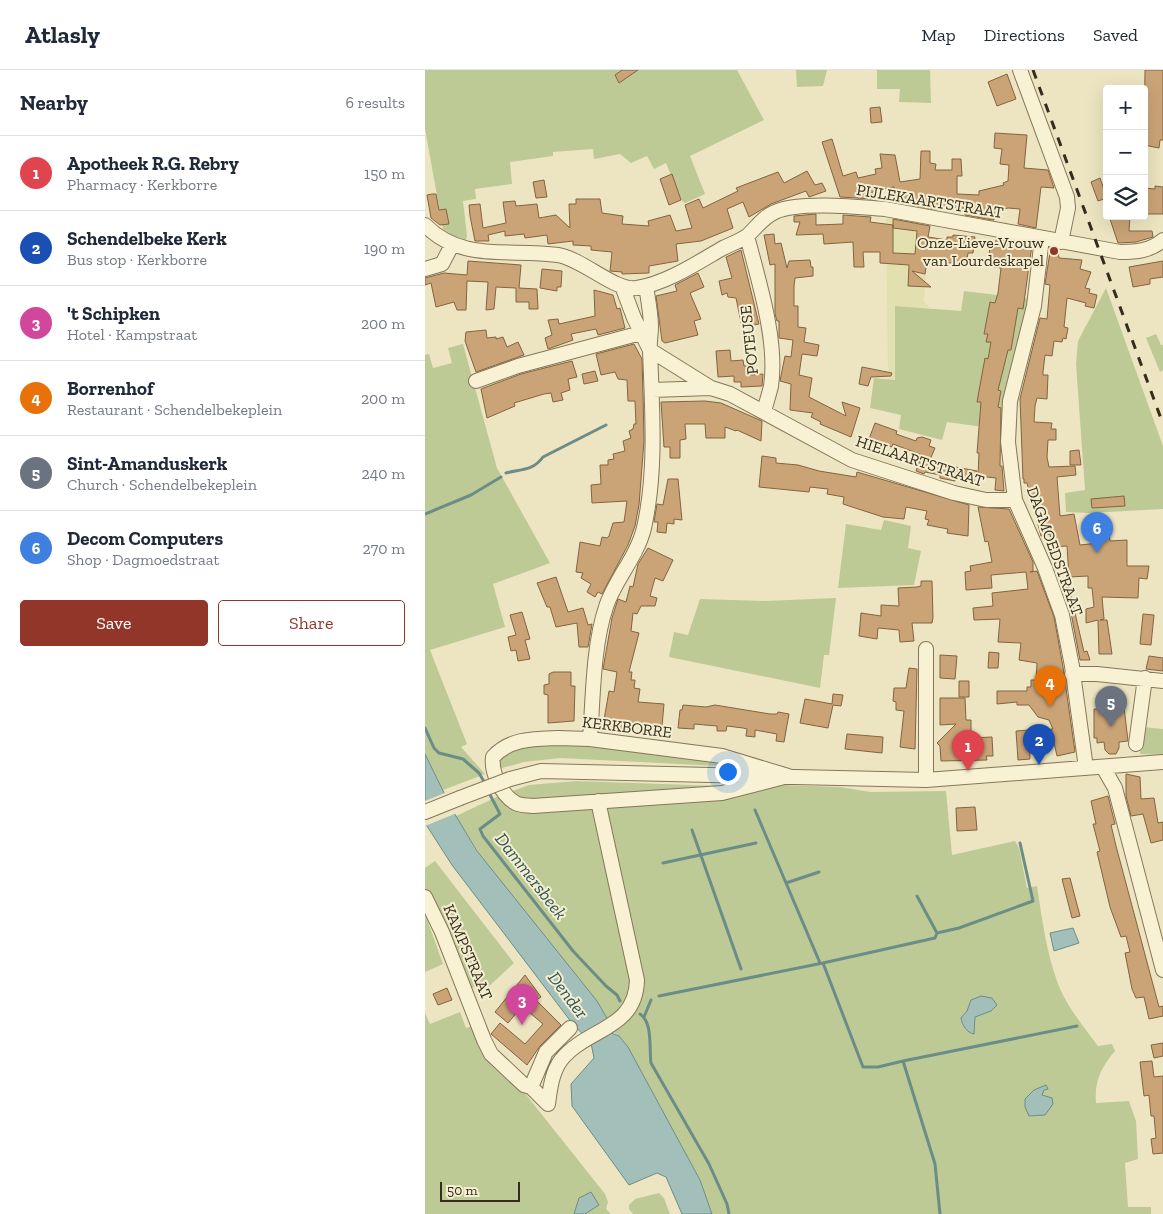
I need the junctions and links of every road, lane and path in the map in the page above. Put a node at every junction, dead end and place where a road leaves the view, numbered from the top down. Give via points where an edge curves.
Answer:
1 (1020, 70) edge
2 (425, 225) edge
3 (747, 236) junction
4 (1042, 238) junction
5 (1163, 240) edge
6 (1061, 242) junction
7 (452, 245) junction
8 (425, 269) edge
9 (622, 286) junction
10 (646, 286) junction
11 (641, 333) junction
12 (650, 350) junction
13 (476, 381) dead end
14 (711, 388) junction
15 (652, 390) junction
16 (764, 412) junction
17 (1015, 500) junction
18 (926, 649) dead end
19 (1072, 674) junction
20 (1145, 678) junction
21 (1163, 681) edge
22 (590, 739) junction
23 (1137, 744) dead end
24 (1163, 762) edge
25 (1103, 767) junction
26 (1086, 768) junction
27 (788, 776) junction
28 (925, 780) junction
29 (598, 801) junction
30 (431, 810) edge
31 (425, 897) edge
32 (1163, 970) edge
33 (570, 1028) dead end
34 (531, 1087) junction

1 - 6 street via 1067,197
2 - 7 street, PIJLEKAARTSTRAAT
3 - 4 street, PIJLEKAARTSTRAAT via 757,224 775,212 789,208 856,206
3 - 10 street, PIJLEKAARTSTRAAT
3 - 16 street, POTEUSE via 767,316 771,352 771,384
4 - 6 street
4 - 17 street, DAGMOEDSTRAAT via 1034,306 1010,401 1008,442
5 - 6 street via 1154,248 1120,252
7 - 8 street via 442,264
7 - 9 street, PIJLEKAARTSTRAAT via 469,250 558,255 573,259
9 - 10 street, PIJLEKAARTSTRAAT via 635,289
9 - 11 street
10 - 12 street
11 - 12 street
11 - 13 street via 518,366
12 - 14 street, HIELAARTSTRAAT
12 - 15 street
14 - 15 street, HIELAARTSTRAAT
14 - 16 street, HIELAARTSTRAAT
15 - 22 street via 653,448 643,530 606,605
16 - 17 street, HIELAARTSTRAAT via 852,460 954,493 986,500
17 - 19 street, DAGMOEDSTRAAT via 1062,615
18 - 28 street
19 - 20 street
19 - 26 street, DAGMOEDSTRAAT
20 - 21 street
20 - 23 street
22 - 27 street, KERKBORRE via 722,756
22 - 29 street, KERKBORRE via 514,742 501,748 493,757 493,771 507,796 515,803 533,806
24 - 25 street, KERKBORRE
25 - 26 street, KERKBORRE
25 - 32 street via 1115,788
26 - 28 street, KERKBORRE
27 - 28 street, KERKBORRE
27 - 29 street, KERKBORRE via 722,793
27 - 30 street, KERKBORRE, bridge via 541,771 510,779
29 - 34 street, KAMPSTRAAT via 637,992 623,1016 561,1060 548,1104
31 - 34 street, KAMPSTRAAT via 491,1054 524,1085
33 - 34 street via 546,1052

